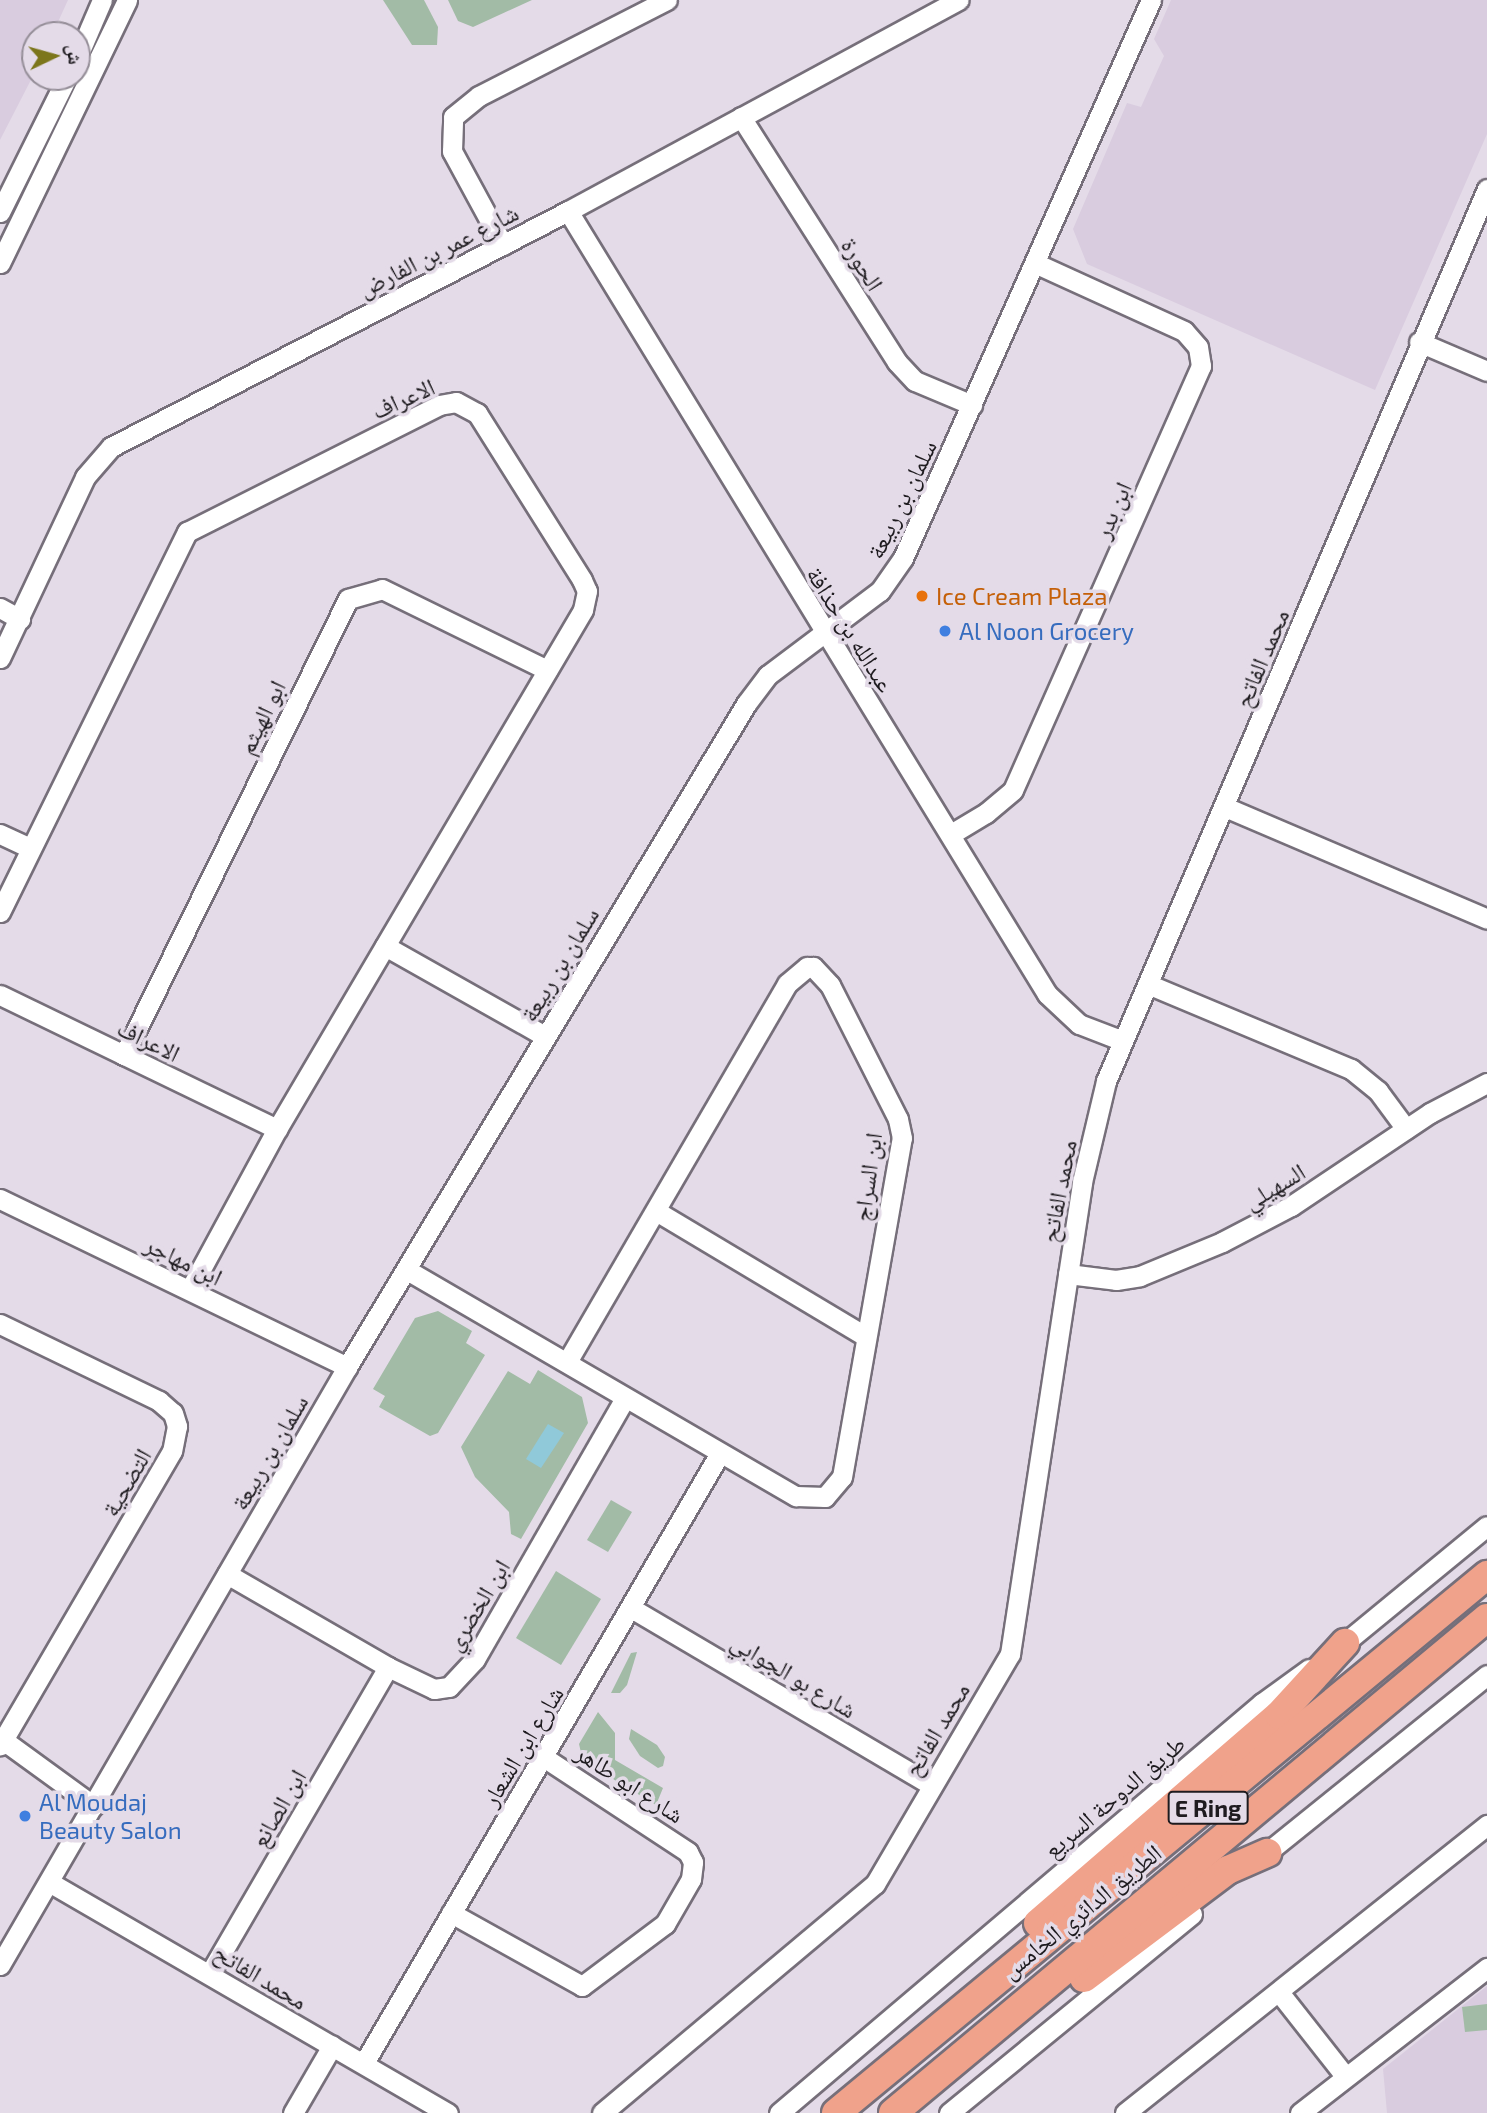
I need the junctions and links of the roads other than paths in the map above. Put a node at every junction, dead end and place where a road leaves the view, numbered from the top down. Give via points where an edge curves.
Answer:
1 (103, 0) edge
2 (127, 0) edge
3 (667, 0) edge
4 (959, 0) edge
5 (1151, 0) edge
6 (91, 27) edge
7 (59, 91) edge
8 (741, 117) junction
9 (9, 176) edge
10 (1487, 189) edge
11 (568, 211) junction
12 (0, 212) edge
13 (503, 244) junction
14 (0, 263) edge
15 (1035, 263) junction
16 (1419, 341) junction
17 (1487, 371) edge
18 (972, 405) junction
19 (0, 608) edge
20 (20, 619) junction
21 (825, 635) junction
22 (0, 658) edge
23 (547, 670) junction
24 (1226, 807) junction
25 (0, 834) edge
26 (951, 834) junction
27 (30, 848) junction
28 (0, 912) edge
29 (1487, 919) edge
30 (385, 946) junction
31 (1150, 985) junction
32 (0, 995) edge
33 (543, 1035) junction
34 (1123, 1041) junction
35 (124, 1055) junction
36 (1487, 1083) edge
37 (277, 1129) junction
38 (1406, 1129) junction
39 (0, 1199) edge
40 (656, 1211) junction
41 (407, 1270) junction
42 (1068, 1274) junction
43 (190, 1289) junction
44 (0, 1324) edge
45 (865, 1336) junction
46 (568, 1361) junction
47 (347, 1367) junction
48 (625, 1398) junction
49 (719, 1453) junction
50 (1487, 1527) edge
51 (227, 1574) junction
52 (1487, 1575) edge
53 (631, 1608) junction
54 (1487, 1618) edge
55 (1345, 1643) junction
56 (388, 1667) junction
57 (1487, 1675) edge
58 (1, 1742) edge
59 (545, 1758) junction
60 (931, 1784) junction
61 (94, 1806) junction
62 (1487, 1825) edge
63 (1267, 1853) junction
64 (49, 1882) junction
65 (451, 1913) junction
66 (0, 1965) edge
67 (1487, 1968) edge
68 (210, 1973) junction
69 (1279, 1992) junction
70 (926, 2036) junction
71 (332, 2046) junction
72 (364, 2063) junction
73 (950, 2065) junction
74 (1345, 2076) junction
75 (293, 2113) edge
76 (448, 2113) edge
77 (602, 2113) edge
78 (779, 2113) edge
79 (836, 2113) edge
80 (893, 2113) edge
81 (949, 2113) edge
82 (1125, 2113) edge
83 (1300, 2113) edge

1 - 6 street
2 - 14 street
3 - 13 street via 479,96 453,117 450,136 455,160
4 - 8 street, شارع عمر بن الفارض
5 - 15 street, سلمان بن ربيعة
7 - 9 street
8 - 11 street, شارع عمر بن الفارض
8 - 18 street, الحورة via 897,362 915,381
9 - 12 street
10 - 16 street, محمد الفاتح
11 - 13 street, شارع عمر بن الفارض
11 - 21 street, عبدالله بن حذافة
13 - 20 street, شارع عمر بن الفارض via 110,447 85,477
15 - 18 street, سلمان بن ربيعة
15 - 26 street, ابن بدر via 1184,331 1198,346 1201,366 1013,790 997,806
16 - 17 street
16 - 24 street, محمد الفاتح
18 - 21 street, سلمان بن ربيعة via 893,573 880,591
19 - 20 street
20 - 22 street, شارع عمر بن الفارض
21 - 26 street, عبدالله بن حذافة
21 - 33 street, سلمان بن ربيعة via 768,676 746,704
23 - 27 street, الاعراف via 583,610 587,592 477,413 456,402 439,405 187,532
23 - 30 street, الاعراف
23 - 35 street, ابو الهيثم via 382,589 348,598
24 - 29 street
24 - 31 street, محمد الفاتح
25 - 27 street
26 - 34 street, عبدالله بن حذافة via 1047,994 1079,1024
27 - 28 street, الاعراف
30 - 33 street
30 - 37 street, الاعراف
31 - 34 street, محمد الفاتح
31 - 38 street via 1351,1069 1378,1091
32 - 35 street, الاعراف
33 - 41 street, سلمان بن ربيعة
34 - 42 street, محمد الفاتح via 1100,1106
35 - 37 street, الاعراف
36 - 38 street, السهيلي
37 - 43 street, الاعراف
38 - 42 street, السهيلي via 1269,1219 1163,1269 1116,1280
39 - 43 street, ابن مهاجر
40 - 45 street
40 - 45 street, ابن السراج via 787,984 813,967 830,985 898,1119 902,1139
40 - 46 street, ابن السراج
41 - 46 street, ابن السراج
41 - 47 street, سلمان بن ربيعة
42 - 60 street, محمد الفاتح via 1010,1654
43 - 47 street, ابن مهاجر
44 - 58 street, التضحية via 159,1401 173,1413 177,1426 172,1451
45 - 49 street, ابن السراج via 842,1477 825,1497 796,1496
46 - 48 street, ابن السراج
47 - 51 street, سلمان بن ربيعة
48 - 49 street, ابن السراج
48 - 56 street, ابن الخضري via 461,1678 449,1687 434,1689
49 - 53 street, شارع ابن الشعار
50 - 55 street, طريق الدوحة السريع
51 - 56 street, ابن الخضري
51 - 61 street, سلمان بن ربيعة
52 - 70 highway, الطريق الدائري الخامس / E Ring
53 - 59 street, شارع ابن الشعار
53 - 60 street, شارع بو الجوابي
54 - 73 highway, الطريق الدائري الخامس / E Ring
55 - 70 highway via 1279,1716 957,1993
55 - 78 street, طريق الدوحة السريع via 1262,1703
56 - 68 street, ابن الصانع
57 - 63 street
58 - 61 street, التضحية
59 - 65 street, شارع ابن الشعار
59 - 65 street, شارع ابو طاهر via 688,1852 693,1862 691,1879 665,1924 582,1986
60 - 77 street, محمد الفاتح via 875,1884
61 - 64 street, سلمان بن ربيعة
62 - 69 street
63 - 73 highway via 1228,1870 998,2043
63 - 81 street
64 - 66 street, سلمان بن ربيعة
64 - 68 street, محمد الفاتح
65 - 72 street, شارع ابن الشعار
67 - 74 street
68 - 71 street, محمد الفاتح
69 - 74 street
69 - 82 street
70 - 79 highway, الطريق الدائري الخامس / E Ring
71 - 72 street, محمد الفاتح
71 - 75 street
72 - 76 street, محمد الفاتح
73 - 80 highway, الطريق الدائري الخامس / E Ring
74 - 83 street

